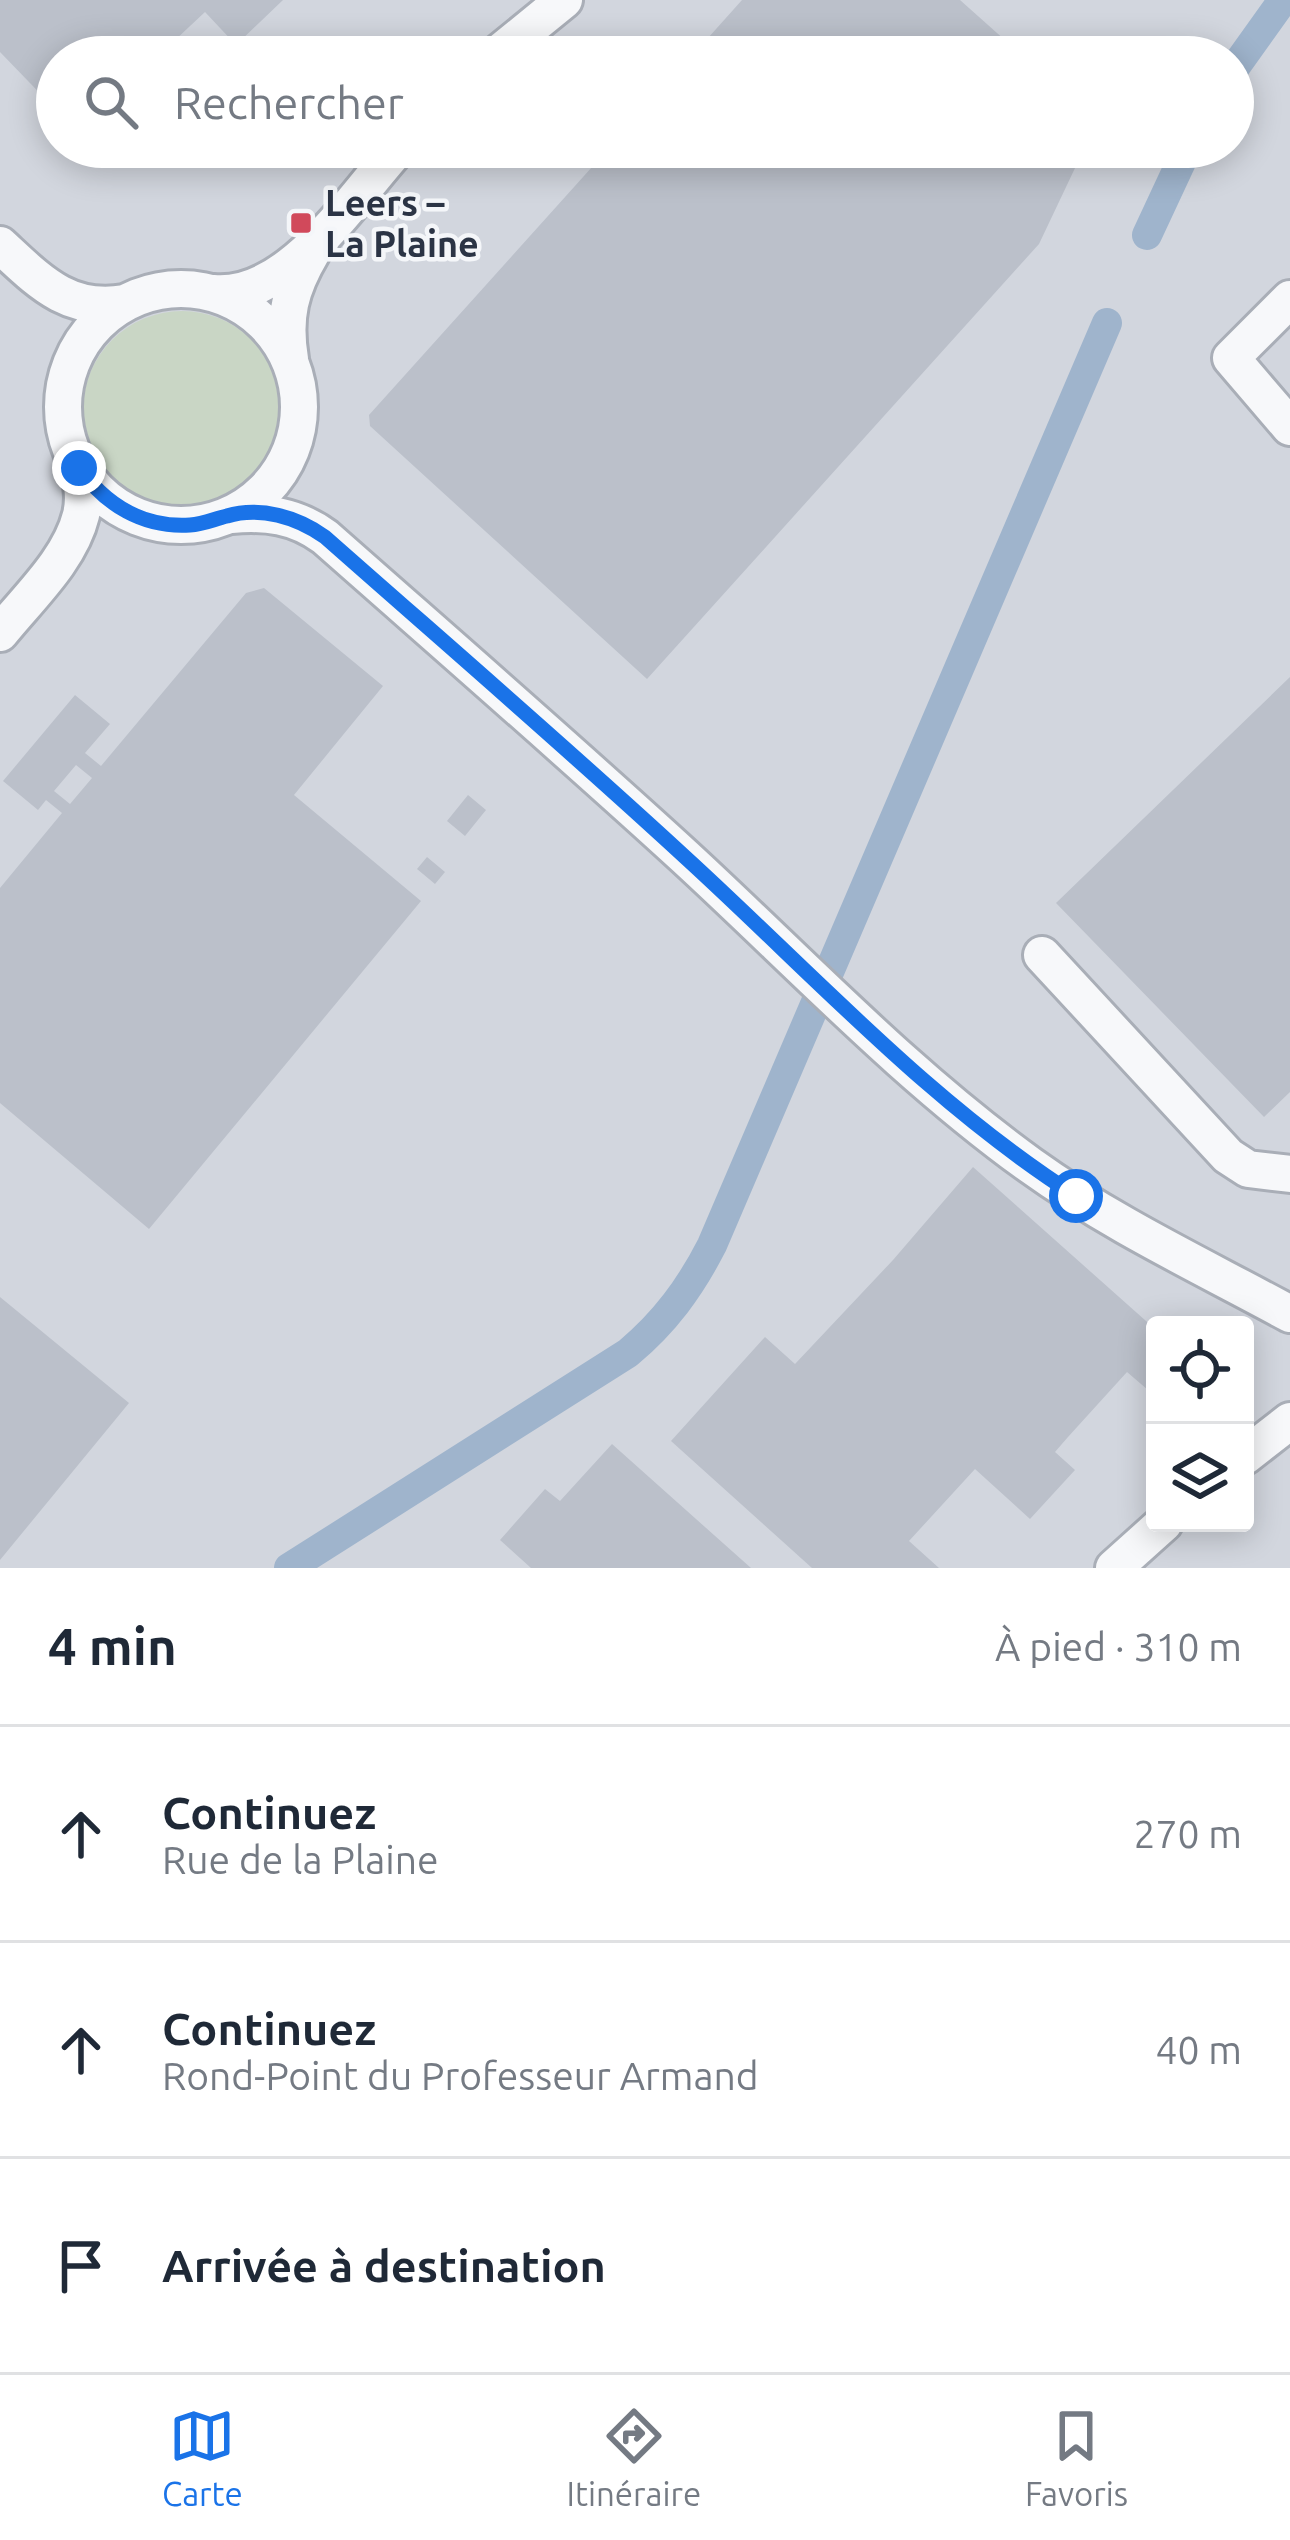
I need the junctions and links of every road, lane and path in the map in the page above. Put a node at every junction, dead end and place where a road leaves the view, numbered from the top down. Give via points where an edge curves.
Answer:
1 (563, 0) edge
2 (519, 36) edge
3 (381, 168) edge
4 (319, 240) junction
5 (0, 245) edge
6 (41, 282) junction
7 (213, 293) junction
8 (1290, 299) edge
9 (125, 303) junction
10 (291, 363) junction
11 (71, 365) junction
12 (1290, 427) edge
13 (295, 441) junction
14 (79, 468) junction
15 (231, 514) junction
16 (154, 523) junction
17 (325, 537) junction
18 (48, 575) junction
19 (0, 633) edge
20 (1042, 955) dead end
21 (1290, 1174) edge
22 (1290, 1314) edge
23 (1290, 1421) edge
24 (1254, 1449) edge
25 (1154, 1532) edge
26 (1114, 1568) edge

1 - 2 street
3 - 4 street
4 - 7 street via 263,284
4 - 10 street via 288,306
5 - 6 street
6 - 9 street via 93,307
6 - 11 street via 65,322
7 - 9 street via 177,290
7 - 10 street via 260,319
8 - 12 street via 1231,358
9 - 11 street via 87,336
10 - 13 street
11 - 14 street via 63,417
13 - 15 street via 264,492
13 - 17 street via 297,488
14 - 16 street via 119,508
14 - 18 street via 82,515
15 - 16 street via 194,525
15 - 17 street via 291,518
16 - 18 street via 105,526
17 - 22 street via 967,1117 1128,1228
18 - 19 street
20 - 21 street via 1228,1156 1248,1169
23 - 24 street
25 - 26 street

